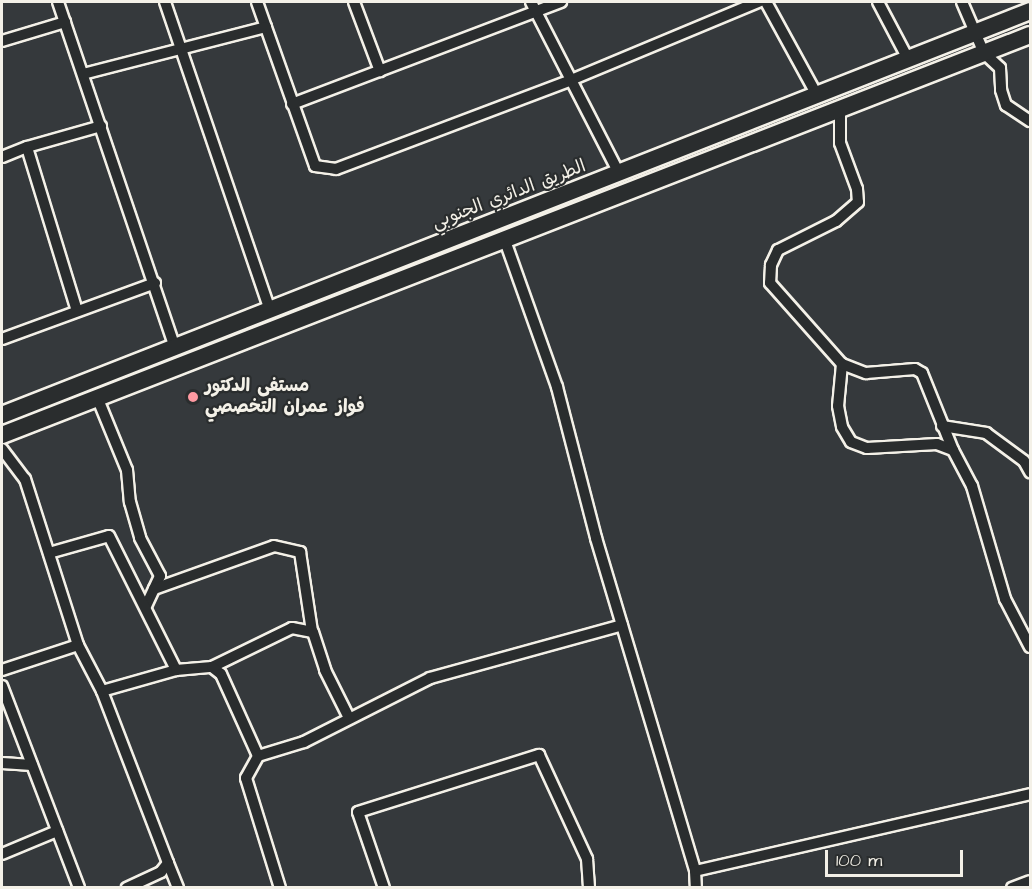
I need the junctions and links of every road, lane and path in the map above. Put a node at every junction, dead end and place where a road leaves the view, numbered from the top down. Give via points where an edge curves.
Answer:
1 (58, 2) edge
2 (165, 2) edge
3 (257, 2) edge
4 (354, 2) edge
5 (561, 2) edge
6 (758, 2) edge
7 (766, 2) edge
8 (878, 2) edge
9 (962, 2) edge
10 (534, 7) edge
11 (1030, 11) edge
12 (65, 22) junction
13 (266, 27) junction
14 (976, 33) junction
15 (1030, 35) edge
16 (2, 41) edge
17 (181, 48) junction
18 (984, 53) junction
19 (908, 59) junction
20 (380, 71) junction
21 (83, 74) junction
22 (571, 80) junction
23 (817, 95) junction
24 (292, 104) junction
25 (840, 108) junction
26 (1030, 121) edge
27 (101, 126) junction
28 (27, 147) junction
29 (2, 157) edge
30 (619, 173) junction
31 (504, 238) junction
32 (155, 282) junction
33 (270, 310) junction
34 (77, 311) junction
35 (2, 339) edge
36 (175, 347) junction
37 (842, 364) junction
38 (97, 397) junction
39 (2, 415) edge
40 (942, 426) junction
41 (2, 435) edge
42 (2, 449) edge
43 (954, 450) junction
44 (1027, 462) edge
45 (1030, 472) edge
46 (49, 553) junction
47 (154, 590) junction
48 (146, 606) junction
49 (622, 625) junction
50 (312, 632) junction
51 (78, 645) junction
52 (1030, 647) edge
53 (212, 667) junction
54 (2, 670) edge
55 (176, 670) junction
56 (2, 686) edge
57 (102, 691) junction
58 (14, 718) junction
59 (349, 718) junction
60 (2, 723) edge
61 (258, 756) junction
62 (2, 763) edge
63 (32, 765) junction
64 (1030, 794) edge
65 (57, 831) junction
66 (4, 852) edge
67 (168, 863) junction
68 (695, 871) junction
69 (1030, 881) edge
70 (1011, 887) edge
71 (79, 888) edge
72 (126, 888) edge
73 (178, 888) edge
74 (280, 888) edge
75 (384, 888) edge
76 (589, 888) edge
77 (696, 888) edge

1 - 12 street
2 - 17 street
3 - 13 street
4 - 20 street
5 - 10 street
6 - 22 street
7 - 23 street
8 - 19 street
9 - 14 street
10 - 20 street
10 - 22 street
11 - 14 main road, الطريق الدائري الجنوبي
12 - 16 street
12 - 21 street
13 - 17 street
13 - 24 street
14 - 18 street
14 - 19 main road, الطريق الدائري الجنوبي
15 - 18 main road
17 - 21 street
17 - 33 street
18 - 25 main road
18 - 26 street via 1000,68 1000,90 1006,105
19 - 23 main road, الطريق الدائري الجنوبي
20 - 24 street
21 - 27 street
22 - 24 street via 336,169 315,166
22 - 30 street
23 - 30 main road, الطريق الدائري الجنوبي
25 - 31 main road
25 - 37 street via 840,143 858,202 836,221 778,250 771,265 770,283
27 - 28 street
27 - 32 street
28 - 29 street
28 - 34 street
30 - 33 main road, الطريق الدائري الجنوبي
31 - 38 main road
31 - 49 street via 556,387
32 - 34 street
32 - 36 street
33 - 36 main road, الطريق الدائري الجنوبي
34 - 35 street
36 - 39 main road, الطريق الدائري الجنوبي
37 - 40 street via 866,373 915,369 922,373
37 - 43 street via 838,406 842,427 851,442 887,448 937,444
38 - 41 main road
38 - 47 street via 127,470 140,538 160,576
40 - 43 street
40 - 44 street via 986,433
42 - 46 street via 25,479
43 - 52 street via 972,486 1005,599
44 - 45 street
46 - 48 street via 109,536
46 - 51 street
47 - 48 street
47 - 50 street via 274,546 300,552
48 - 55 street
49 - 59 street via 430,678
49 - 68 street
50 - 53 street via 292,628
50 - 59 street via 325,670
51 - 54 street
51 - 57 street
53 - 55 street
53 - 61 street via 221,674
55 - 57 street
56 - 58 street
57 - 67 street
58 - 60 street
58 - 63 street
59 - 61 street via 304,742
61 - 74 street via 246,778
62 - 63 street
63 - 65 street
64 - 68 street
65 - 66 street
65 - 71 street
67 - 72 street via 160,872
67 - 73 street
68 - 77 street
69 - 70 street
75 - 76 street via 358,812 539,755 587,859

